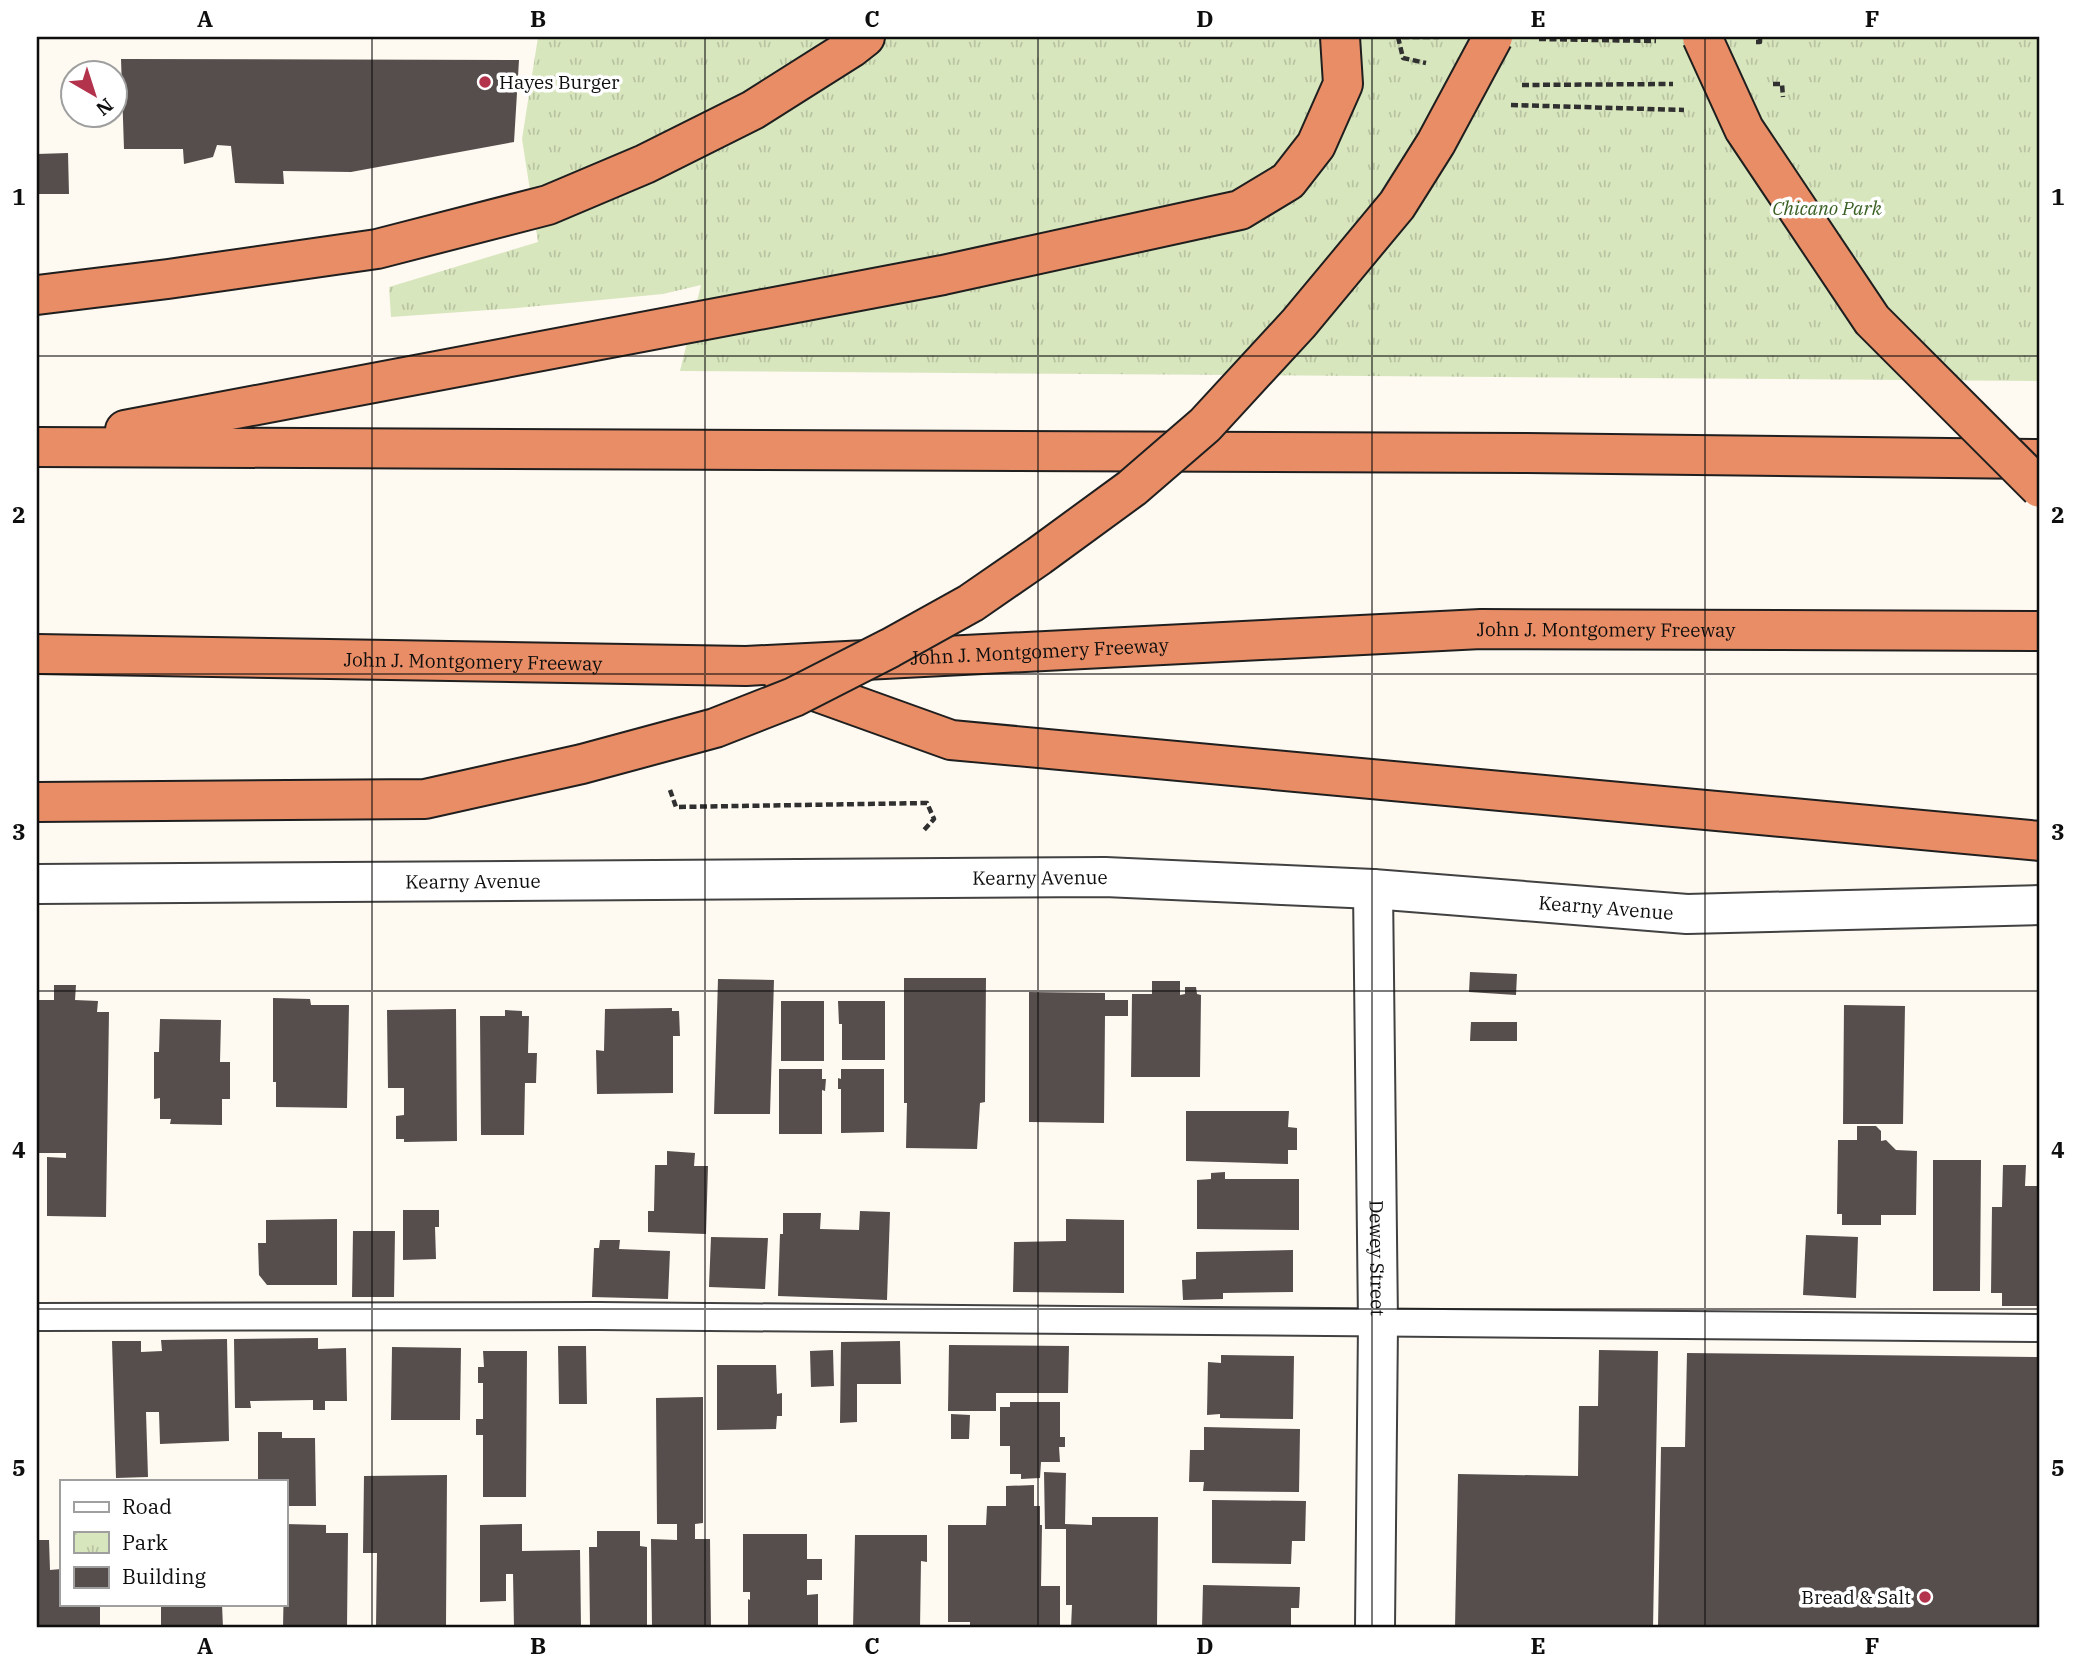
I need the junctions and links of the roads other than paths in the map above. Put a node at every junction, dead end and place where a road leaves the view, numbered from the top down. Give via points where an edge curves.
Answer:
1 (865, 37) edge
2 (1340, 37) edge
3 (1492, 37) edge
4 (1684, 39) edge
5 (37, 295) edge
6 (37, 447) edge
7 (2040, 459) edge
8 (2040, 488) edge
9 (2040, 631) edge
10 (37, 654) edge
11 (746, 666) junction
12 (37, 802) edge
13 (2040, 841) edge
14 (37, 884) edge
15 (1373, 889) junction
16 (2040, 905) edge
17 (37, 1317) edge
18 (1378, 1323) junction
19 (2040, 1328) edge
20 (1375, 1628) edge

1 - 5 highway via 753,110 645,164 548,205 377,249
2 - 6 highway via 1343,83 1316,145 1288,181 1240,210 943,275
3 - 12 highway, bridge via 1436,143 1396,205 1299,323 1205,425 1132,488 1039,556 971,603 890,648 794,697 715,728 425,799
4 - 8 highway, bridge via 1872,320
6 - 7 highway
9 - 11 highway, John J. Montgomery Freeway via 1481,629
10 - 11 highway, John J. Montgomery Freeway
11 - 13 highway via 951,740
14 - 15 street, Kearny Avenue via 1105,877
15 - 16 street, Kearny Avenue via 1687,914
15 - 18 street, Dewey Street
17 - 18 lane via 612,1316
18 - 19 lane
18 - 20 street, Dewey Street

